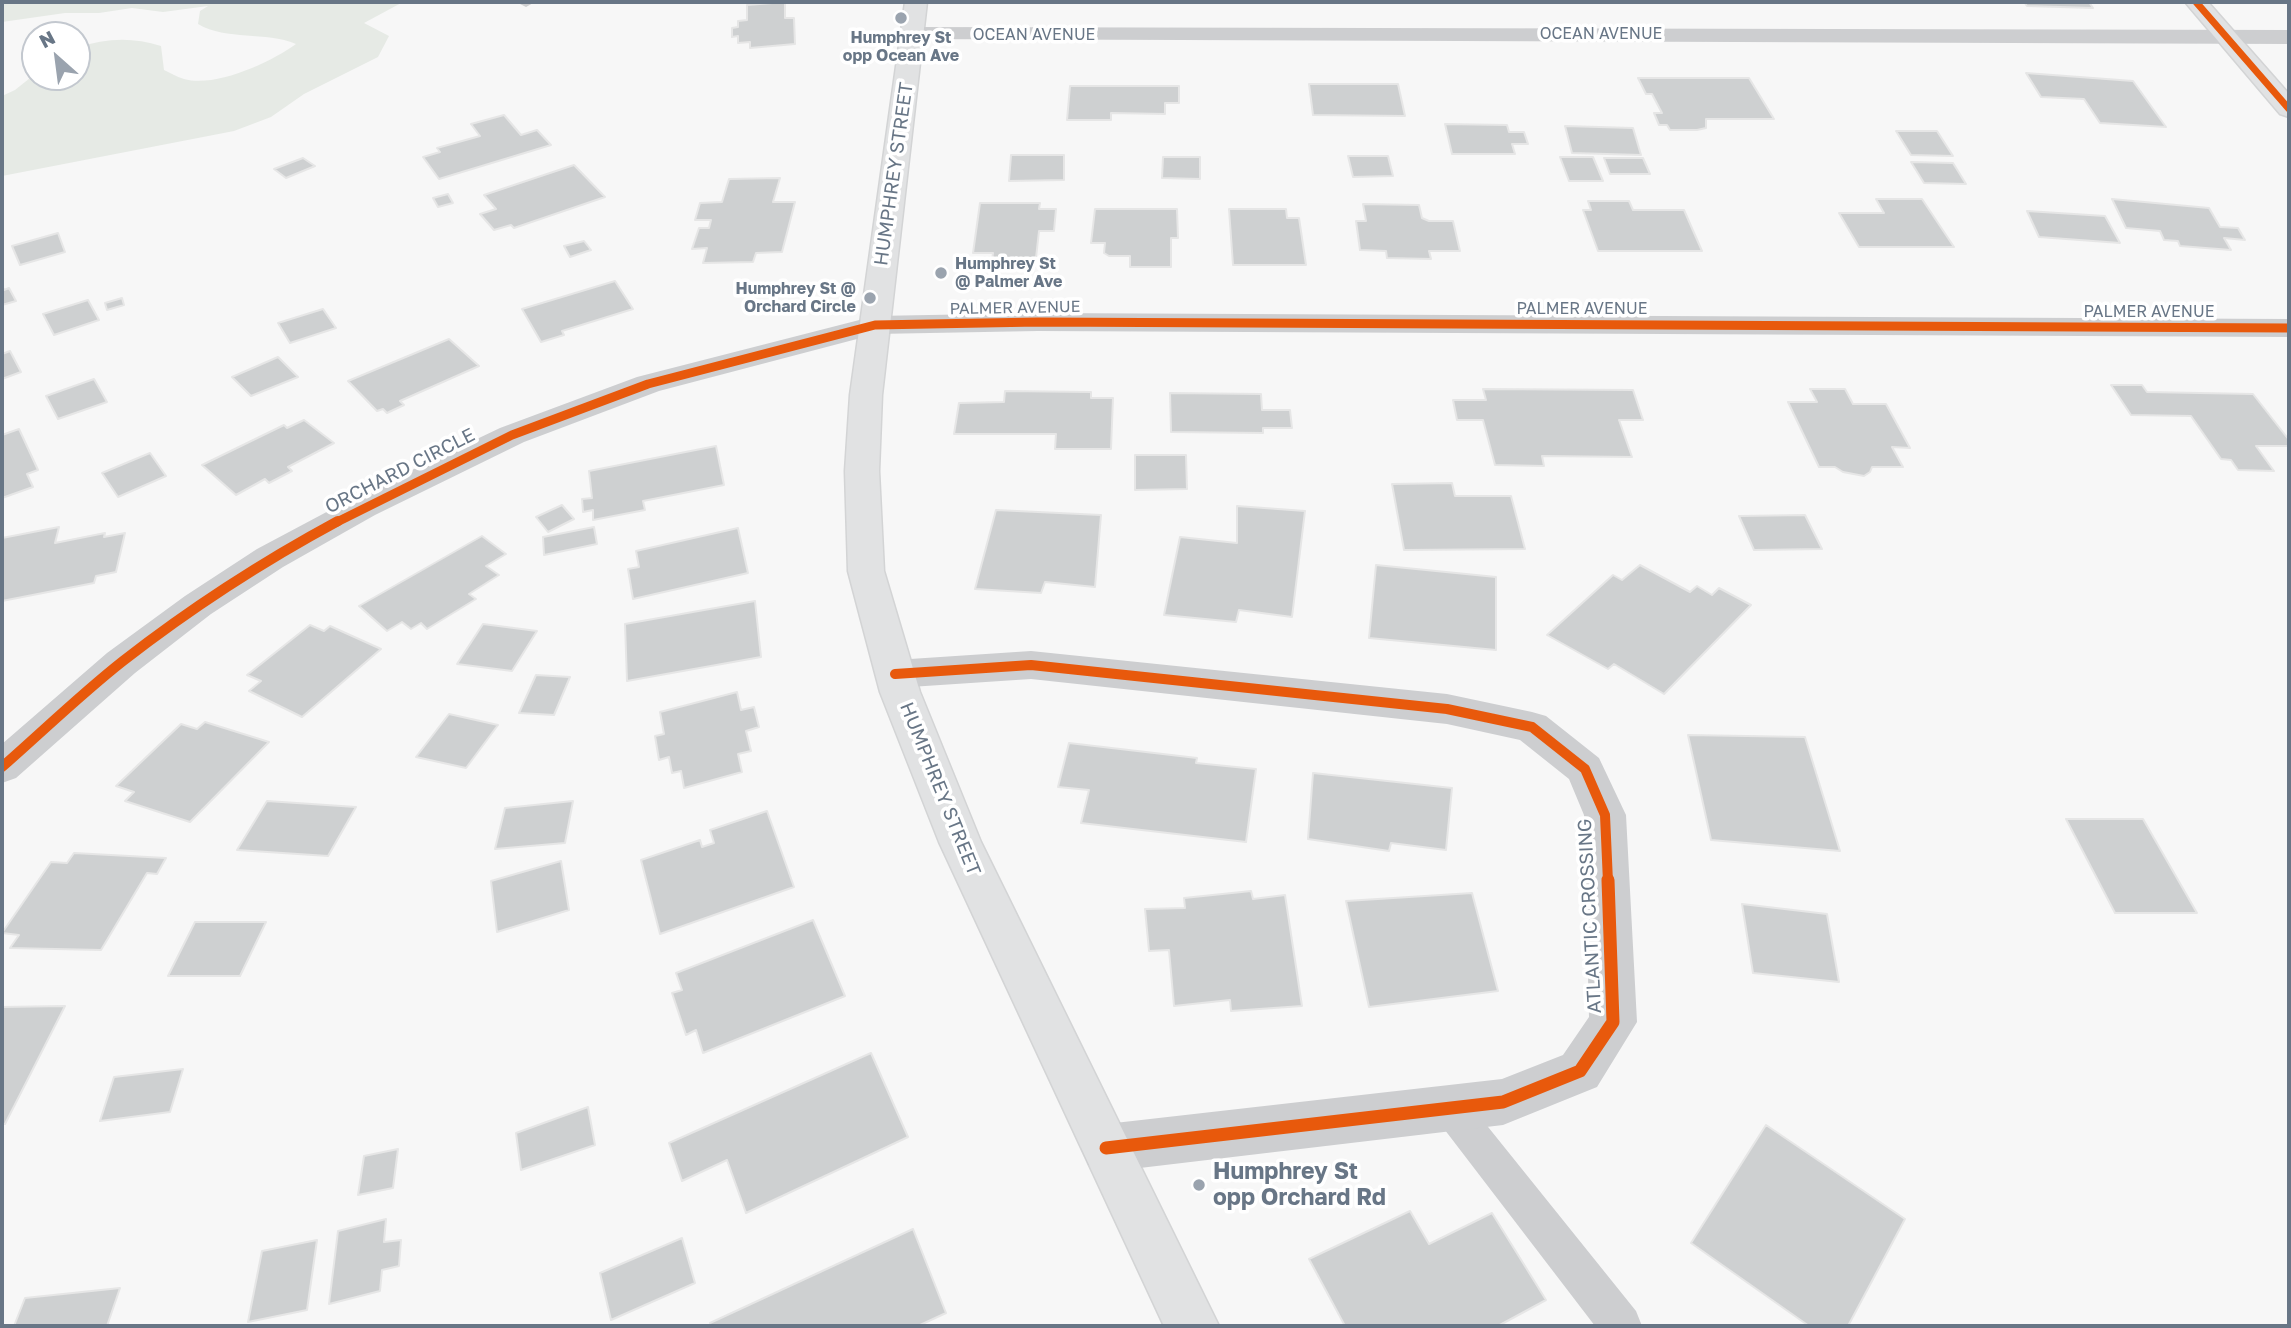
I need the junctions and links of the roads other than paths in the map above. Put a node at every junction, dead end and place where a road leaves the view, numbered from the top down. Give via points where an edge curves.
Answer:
1 (2196, 2) edge
2 (915, 18) edge
3 (2227, 37) junction
4 (2289, 37) edge
5 (2289, 109) edge
6 (875, 325) junction
7 (2289, 328) edge
8 (895, 674) junction
9 (4, 759) edge
10 (1451, 1109) junction
11 (1106, 1148) junction
12 (1192, 1326) edge
13 (1621, 1326) edge

1 - 3 main road
2 - 3 street, OCEAN AVENUE via 1354,36 1559,24
2 - 6 main road, HUMPHREY STREET
3 - 4 street, OCEAN AVENUE
3 - 5 main road
6 - 7 street, PALMER AVENUE
6 - 8 main road, HUMPHREY STREET via 862,471 866,571
6 - 9 street, ORCHARD CIRCLE via 648,384 512,435 363,507 270,558 198,605
8 - 10 street, ATLANTIC CROSSING via 1031,665 1447,709 1532,727 1585,769 1605,815 1613,1022 1580,1071 1503,1102
8 - 11 main road, HUMPHREY STREET via 960,842
10 - 11 street, ATLANTIC CROSSING
10 - 13 lane
11 - 12 main road, HUMPHREY STREET

